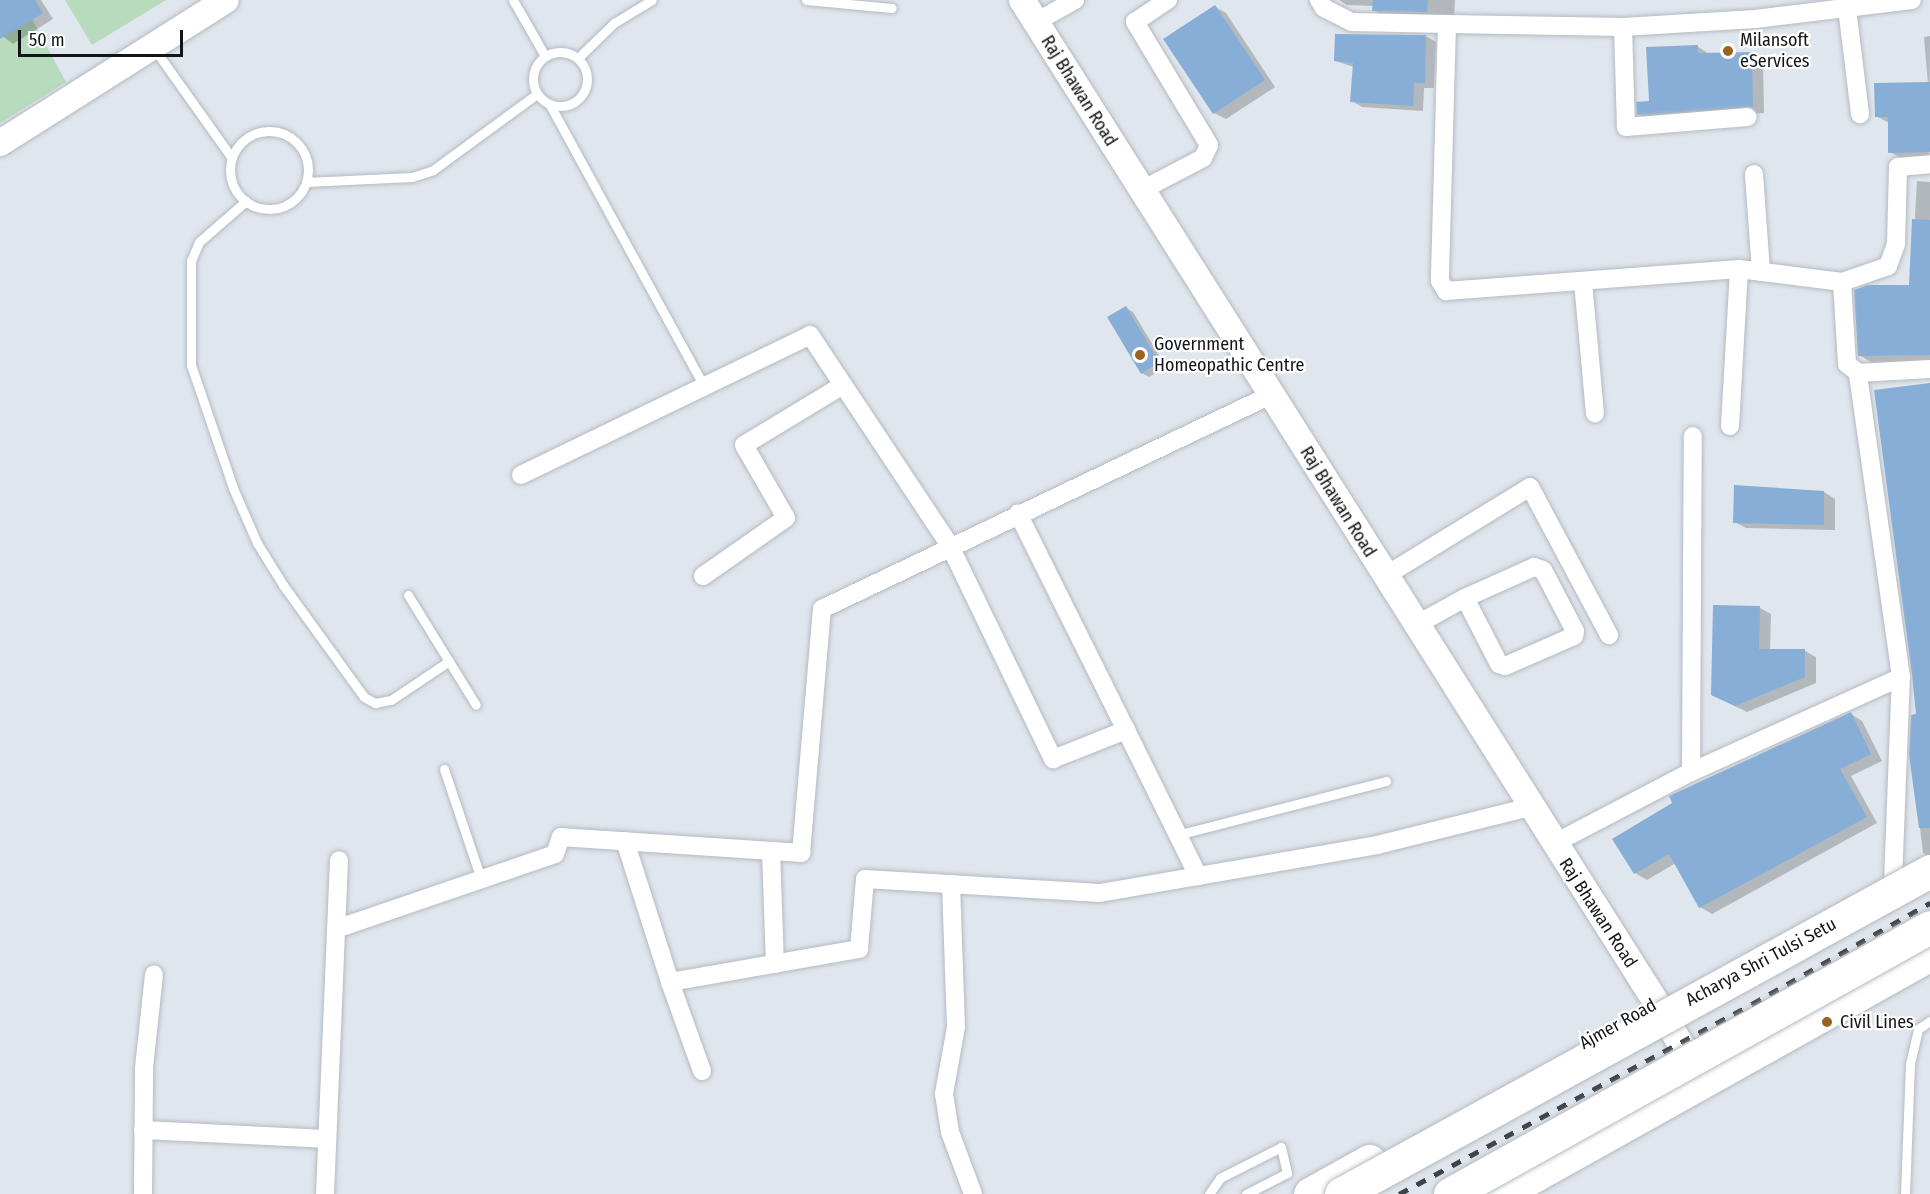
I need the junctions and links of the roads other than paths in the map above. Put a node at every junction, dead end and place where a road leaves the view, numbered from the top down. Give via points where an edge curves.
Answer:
1 (226, 0) edge
2 (513, 0) edge
3 (652, 0) edge
4 (806, 0) edge
5 (1022, 0) edge
6 (1075, 0) edge
7 (1168, 0) edge
8 (1318, 0) edge
9 (1912, 0) edge
10 (892, 8) dead end
11 (1847, 8) junction
12 (1036, 22) junction
13 (1447, 24) junction
14 (1623, 27) junction
15 (153, 46) junction
16 (545, 56) junction
17 (578, 58) junction
18 (537, 94) junction
19 (550, 105) junction
20 (1860, 114) dead end
21 (1748, 117) dead end
22 (0, 143) edge
23 (232, 158) junction
24 (1930, 164) edge
25 (1754, 174) dead end
26 (306, 182) junction
27 (1142, 190) junction
28 (246, 201) junction
29 (1739, 270) junction
30 (1761, 272) junction
31 (1583, 282) junction
32 (1842, 282) junction
33 (1930, 369) edge
34 (1858, 373) junction
35 (843, 385) junction
36 (704, 386) junction
37 (1270, 395) junction
38 (1595, 413) dead end
39 (1730, 426) dead end
40 (1694, 436) dead end
41 (521, 475) dead end
42 (1018, 513) junction
43 (950, 546) junction
44 (703, 576) dead end
45 (1385, 576) junction
46 (408, 595) dead end
47 (1465, 598) junction
48 (1416, 625) junction
49 (1610, 635) dead end
50 (449, 661) junction
51 (1901, 677) junction
52 (476, 705) dead end
53 (1126, 730) junction
54 (444, 769) dead end
55 (1691, 772) junction
56 (1386, 781) dead end
57 (1530, 807) junction
58 (1177, 835) junction
59 (625, 841) junction
60 (1553, 844) junction
61 (771, 851) junction
62 (339, 860) dead end
63 (1930, 862) edge
64 (1930, 871) edge
65 (1198, 876) junction
66 (481, 879) junction
67 (1893, 882) junction
68 (951, 884) junction
69 (1930, 927) edge
70 (336, 929) junction
71 (1930, 954) edge
72 (775, 964) junction
73 (154, 975) dead end
74 (670, 982) junction
75 (1656, 1002) junction
76 (1930, 1021) edge
77 (702, 1071) dead end
78 (1702, 1081) junction
79 (143, 1130) junction
80 (326, 1139) junction
81 (143, 1194) edge
82 (325, 1194) edge
83 (973, 1194) edge
84 (1209, 1194) edge
85 (1246, 1194) edge
86 (1310, 1194) edge
87 (1341, 1194) edge
88 (1450, 1194) edge
89 (1501, 1194) edge
90 (1905, 1194) edge

1 - 15 street
2 - 16 lane
3 - 17 lane via 614,23
4 - 10 lane
5 - 12 street, Raj Bhawan Road
6 - 12 street
7 - 27 street via 1135,22 1209,146 1203,158
8 - 13 street via 1324,8 1352,22
9 - 11 street
11 - 14 street via 1755,19
11 - 20 street
12 - 27 street, Raj Bhawan Road
13 - 14 street
13 - 31 street via 1440,281 1446,291 1454,292
14 - 21 street via 1626,128
15 - 22 street
15 - 23 lane
16 - 17 lane via 562,52
16 - 18 lane via 534,70
17 - 19 lane via 587,72 582,96 567,107
18 - 19 lane
18 - 26 lane via 433,170 412,177
19 - 36 lane
23 - 26 lane via 246,139 269,131 281,133 301,147 308,170
23 - 28 lane via 232,182
24 - 32 street via 1898,167 1896,244 1888,266
25 - 30 street
26 - 28 lane via 292,201 281,207 269,209
27 - 37 street, Raj Bhawan Road
28 - 50 lane via 195,247 191,293 193,374 245,516 283,585 364,697 375,703 391,700
29 - 30 street
29 - 31 street
29 - 39 street
30 - 32 street
31 - 38 street
32 - 34 street via 1847,364
33 - 34 street
34 - 51 street
35 - 36 street via 810,335
35 - 43 street
35 - 44 street via 744,445 786,518
36 - 41 street
37 - 42 street
37 - 45 street, Raj Bhawan Road
40 - 55 street
42 - 43 street
42 - 53 street
43 - 53 street via 1053,759
43 - 61 street via 822,609 801,853
45 - 48 street, Raj Bhawan Road
45 - 49 street via 1530,487
46 - 50 lane
47 - 47 street via 1539,567 1575,631 1574,636 1505,666 1498,664
47 - 48 street
48 - 57 street, Raj Bhawan Road
50 - 52 lane
51 - 55 street
51 - 67 street
53 - 58 street
54 - 66 lane
55 - 60 street
56 - 58 lane
57 - 60 street, Raj Bhawan Road
57 - 65 street via 1377,845
58 - 65 street
59 - 61 street
59 - 66 street via 561,837 555,854
59 - 74 street
60 - 75 street, Raj Bhawan Road
61 - 72 street
62 - 70 street
63 - 67 highway, Ajmer Road
64 - 87 highway, Acharya Shri Tulsi Setu, bridge
65 - 68 street via 1100,893
66 - 70 street
67 - 75 highway, Ajmer Road
68 - 72 street via 865,879 859,949
68 - 83 street via 956,1027 944,1094 950,1132
69 - 88 highway, bridge
70 - 80 street
71 - 78 highway
72 - 74 street
73 - 79 street via 144,1068
74 - 77 street
75 - 78 street, Raj Bhawan Road
75 - 86 highway, Ajmer Road
76 - 90 lane via 1918,1029 1910,1064
78 - 89 highway
79 - 80 street
79 - 81 street
80 - 82 street
84 - 85 lane via 1220,1178 1281,1147 1287,1173

